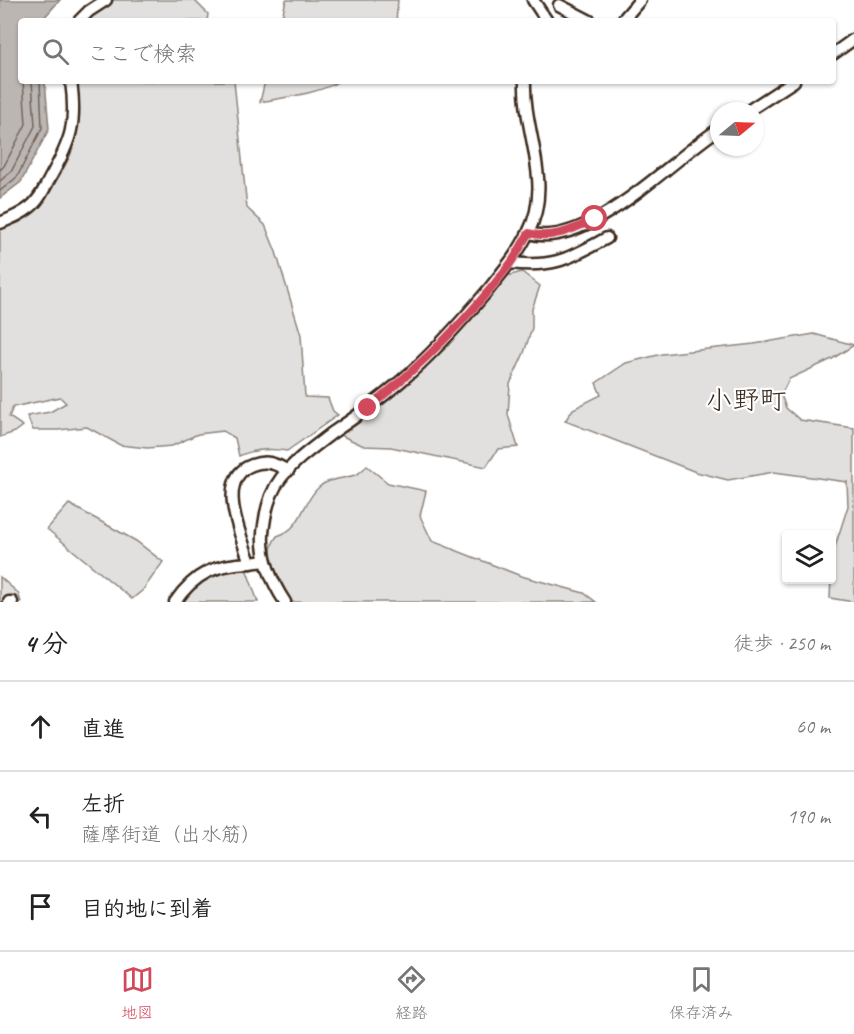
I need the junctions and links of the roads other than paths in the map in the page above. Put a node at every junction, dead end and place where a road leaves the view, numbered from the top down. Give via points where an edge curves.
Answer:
1 (106, 0) edge
2 (533, 0) edge
3 (640, 0) edge
4 (560, 3) edge
5 (82, 18) edge
6 (546, 18) edge
7 (550, 18) edge
8 (585, 18) edge
9 (625, 18) edge
10 (854, 39) edge
11 (836, 52) edge
12 (71, 84) edge
13 (525, 84) edge
14 (789, 84) edge
15 (762, 102) edge
16 (710, 136) edge
17 (0, 223) edge
18 (529, 233) junction
19 (607, 238) dead end
20 (510, 263) junction
21 (288, 471) junction
22 (265, 561) junction
23 (250, 563) junction
24 (175, 602) edge
25 (285, 602) edge

1 - 5 street
2 - 6 street
3 - 9 street
4 - 7 street
4 - 8 street
10 - 11 street
12 - 17 street via 74,117 64,154 30,208
13 - 18 street via 539,193
14 - 15 street
16 - 18 street via 595,219 555,235
18 - 20 street
19 - 20 street via 549,264
20 - 21 street via 457,326 402,380 308,451
21 - 22 street via 275,487 267,507 263,530
21 - 23 street via 272,462 261,462 239,473 234,482 232,504
22 - 23 street
22 - 25 street
23 - 24 street via 216,567 203,573

